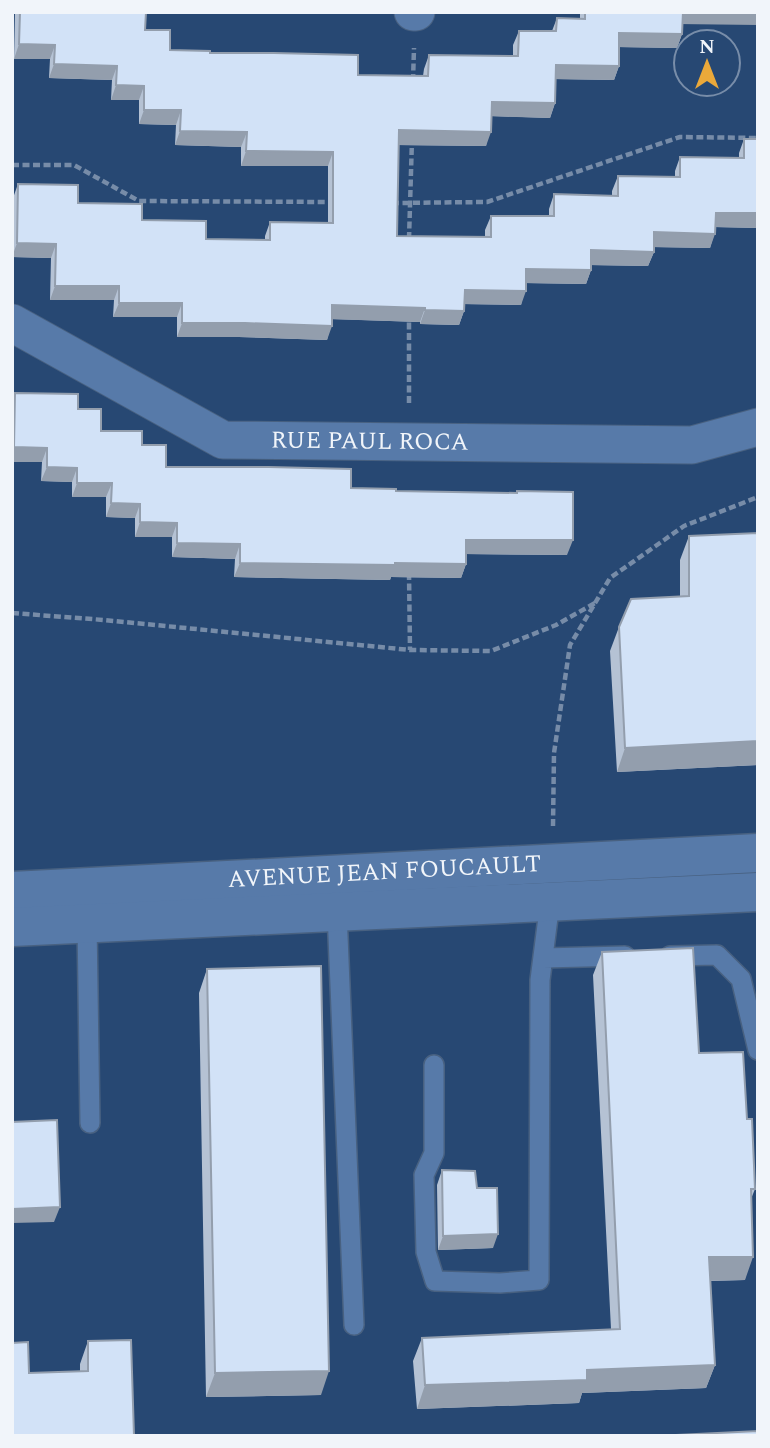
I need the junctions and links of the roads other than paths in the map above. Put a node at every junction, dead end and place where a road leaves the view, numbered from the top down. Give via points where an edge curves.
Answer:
1 (12, 323) edge
2 (758, 427) edge
3 (758, 853) edge
4 (12, 891) edge
5 (758, 892) edge
6 (551, 902) junction
7 (337, 912) junction
8 (87, 923) junction
9 (12, 927) edge
10 (542, 957) junction
11 (750, 983) edge
12 (758, 1050) edge
13 (434, 1065) dead end
14 (90, 1123) dead end
15 (354, 1325) dead end

1 - 2 street, RUE PAUL ROCA via 223,440 692,445
3 - 4 main road, AVENUE JEAN FOUCAULT
5 - 6 main road, AVENUE JEAN FOUCAULT
6 - 7 main road, AVENUE JEAN FOUCAULT
6 - 10 lane
7 - 8 main road, AVENUE JEAN FOUCAULT
7 - 15 lane
8 - 9 main road, AVENUE JEAN FOUCAULT
8 - 14 lane
10 - 11 lane via 717,955
10 - 13 lane via 539,1280 435,1281 426,1252 424,1175 434,1153
11 - 12 lane

